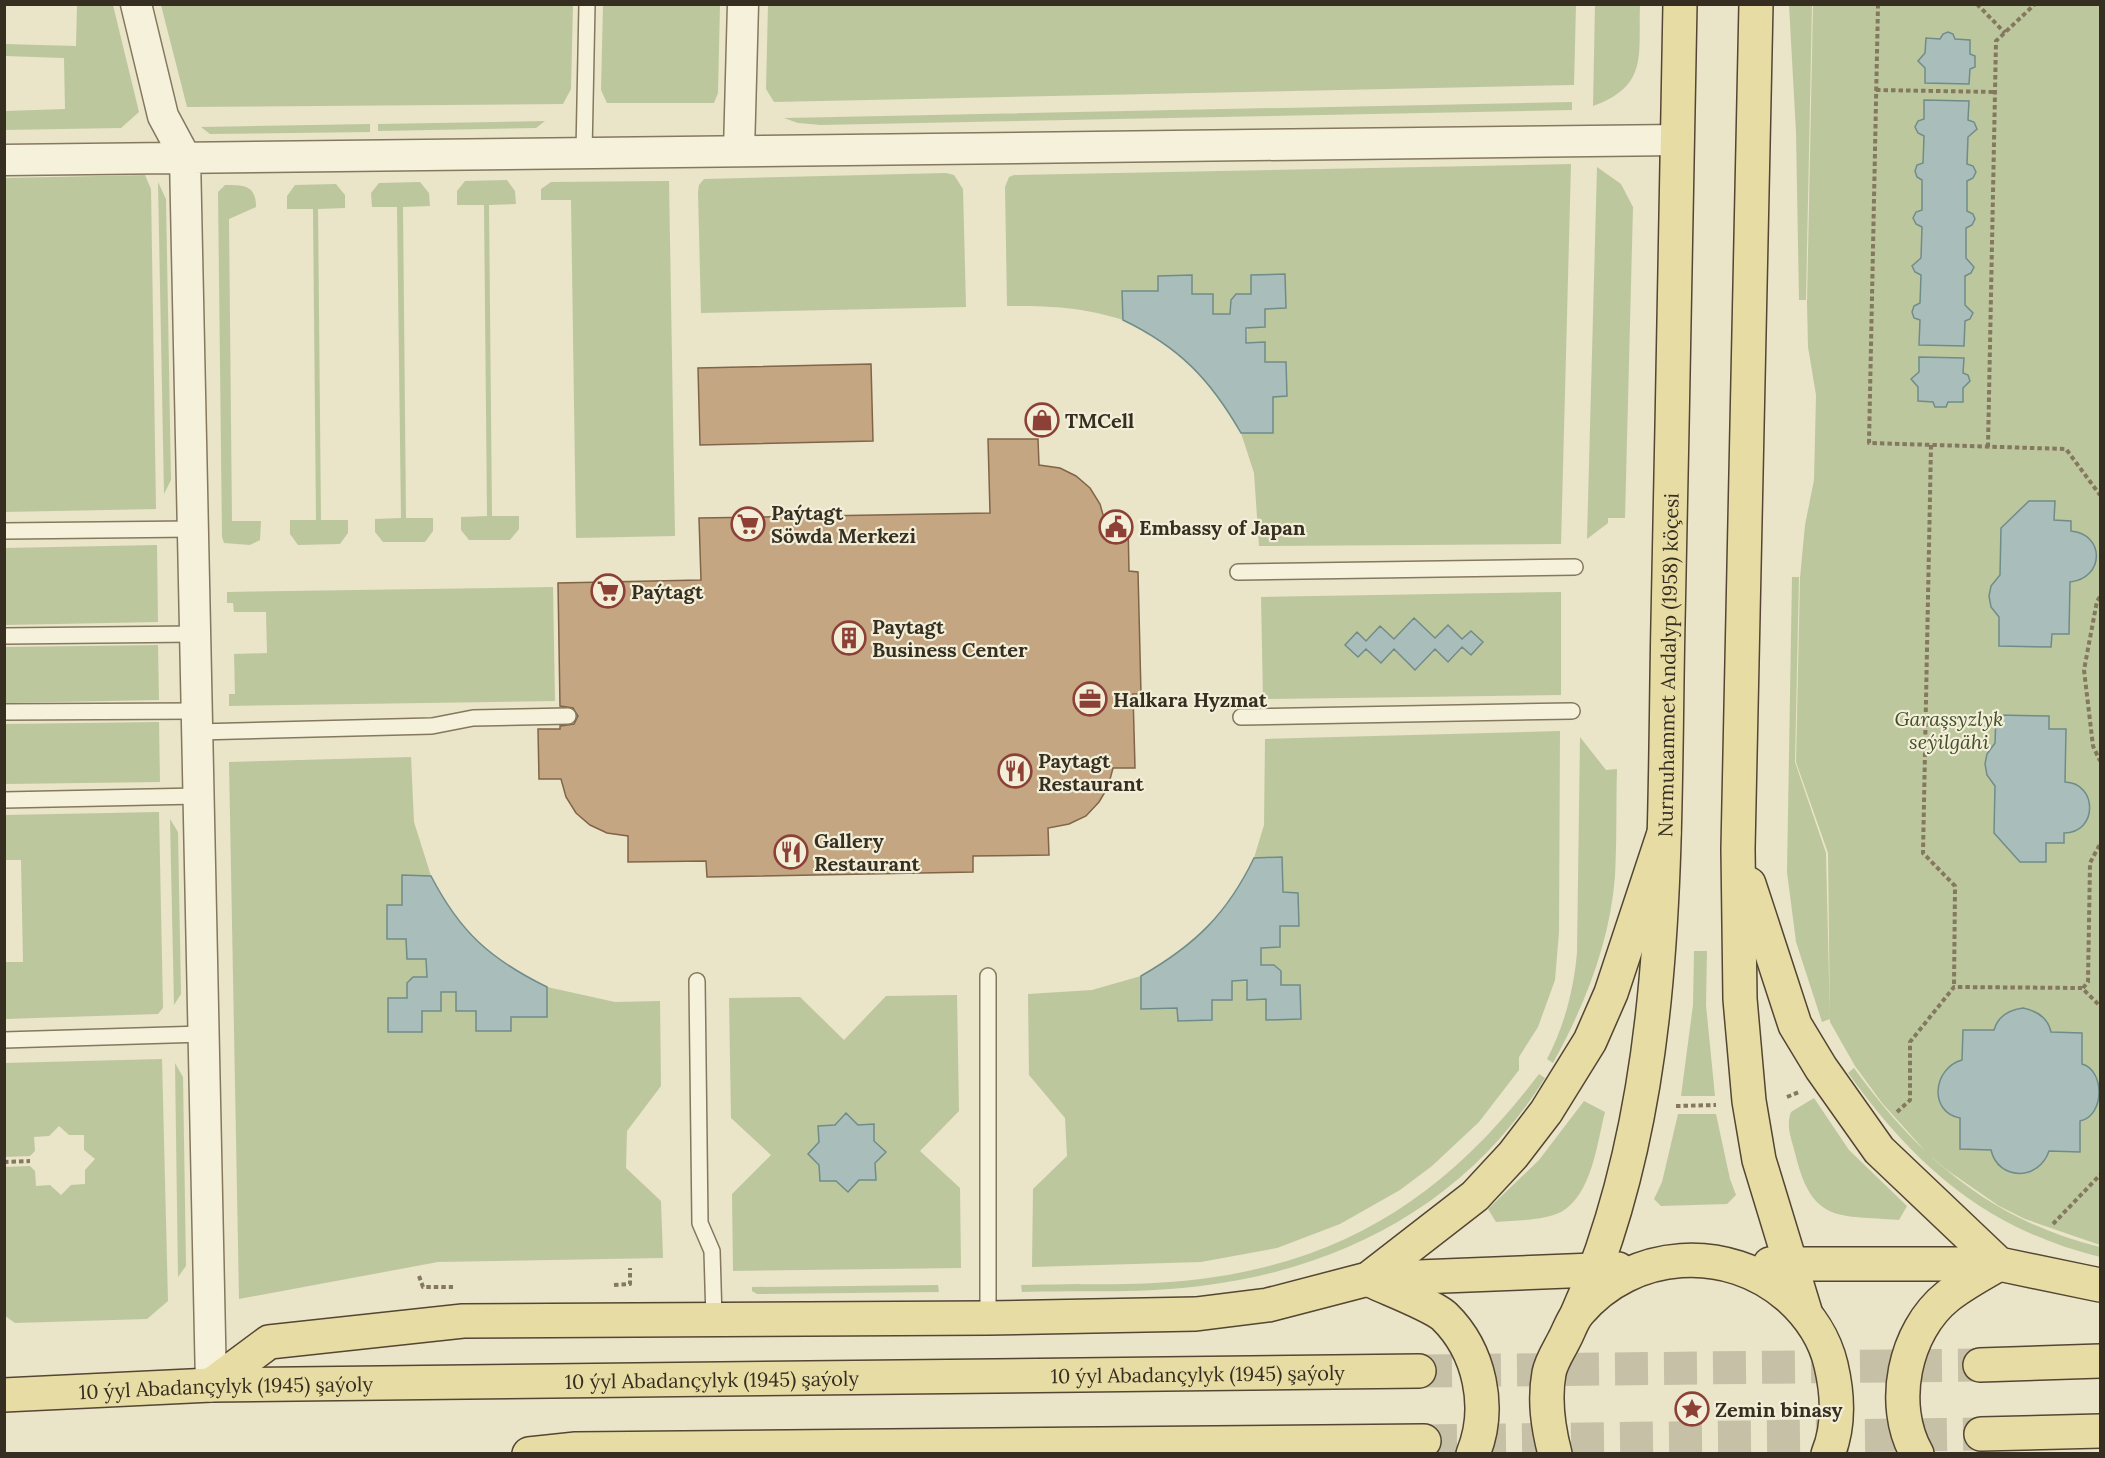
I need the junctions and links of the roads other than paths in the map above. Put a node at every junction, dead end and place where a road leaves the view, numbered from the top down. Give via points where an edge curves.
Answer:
1 (136, 4) edge
2 (588, 4) edge
3 (743, 4) edge
4 (1680, 4) edge
5 (1756, 4) edge
6 (1678, 140) junction
7 (739, 150) junction
8 (584, 152) junction
9 (185, 157) junction
10 (4, 160) edge
11 (193, 529) junction
12 (4, 531) edge
13 (1575, 567) dead end
14 (1238, 572) dead end
15 (195, 634) junction
16 (4, 636) edge
17 (1572, 711) dead end
18 (4, 712) edge
19 (568, 716) dead end
20 (1241, 717) dead end
21 (197, 722) junction
22 (198, 796) junction
23 (4, 800) edge
24 (1664, 833) junction
25 (1738, 849) junction
26 (988, 976) dead end
27 (697, 981) dead end
28 (203, 1034) junction
29 (4, 1041) edge
30 (1728, 1263) junction
31 (1790, 1264) junction
32 (1999, 1264) junction
33 (1597, 1268) junction
34 (1637, 1269) junction
35 (1368, 1279) junction
36 (2100, 1285) edge
37 (1805, 1311) junction
38 (1577, 1314) junction
39 (988, 1318) junction
40 (714, 1319) junction
41 (2100, 1361) edge
42 (1980, 1365) tunnel mouth
43 (1419, 1371) tunnel mouth
44 (211, 1385) junction
45 (4, 1395) edge
46 (2100, 1431) edge
47 (1981, 1434) tunnel mouth
48 (1424, 1441) tunnel mouth
49 (529, 1454) edge
50 (1473, 1454) edge
51 (1555, 1454) edge
52 (1828, 1454) edge
53 (1917, 1454) edge

1 - 9 street via 163,116
2 - 8 lane
3 - 7 street
4 - 6 main road, Nurmuhammet Andalyp (1958) köçesi
5 - 25 main road
6 - 7 street
6 - 24 main road, Nurmuhammet Andalyp (1958) köçesi
7 - 8 street
8 - 9 street
9 - 10 street
9 - 11 street
11 - 12 lane
11 - 15 street
13 - 14 lane
15 - 16 lane
15 - 21 street
17 - 20 lane
18 - 21 lane
19 - 21 lane via 473,718 432,726
21 - 22 street
22 - 23 lane
22 - 28 street
24 - 33 main road, Nurmuhammet Andalyp (1958) köçesi via 1646,1067 1638,1116
24 - 35 main road via 1611,993 1590,1041 1552,1102 1513,1155 1475,1196
25 - 31 main road via 1740,999 1751,1116 1758,1160
25 - 32 main road via 1782,992 1795,1024 1821,1068 1879,1150
26 - 39 lane
27 - 40 lane via 700,1223 712,1251
28 - 29 lane
28 - 44 street
30 - 31 main road
30 - 34 main road via 1683,1258
30 - 37 main road via 1770,1281
31 - 32 main road
31 - 37 main road
32 - 36 main road
32 - 53 main road via 1947,1296 1925,1321 1912,1345 1904,1372 1903,1398 1911,1443
33 - 34 main road
33 - 35 main road
33 - 38 main road, Nurmuhammet Andalyp (1958) köçesi
34 - 38 main road via 1597,1293
35 - 39 main road via 1268,1305 1196,1314
35 - 50 main road via 1443,1315 1469,1350 1484,1399 1481,1434
37 - 52 main road via 1828,1350 1838,1394 1834,1439
38 - 51 main road, Nurmuhammet Andalyp (1958) köçesi via 1549,1371 1546,1418
39 - 40 main road
40 - 44 main road via 463,1321 269,1342
41 - 42 main road
43 - 44 main road, 10 ýyl Abadançylyk (1945) şaýoly
44 - 45 main road, 10 ýyl Abadançylyk (1945) şaýoly
46 - 47 main road
48 - 49 main road via 576,1449

